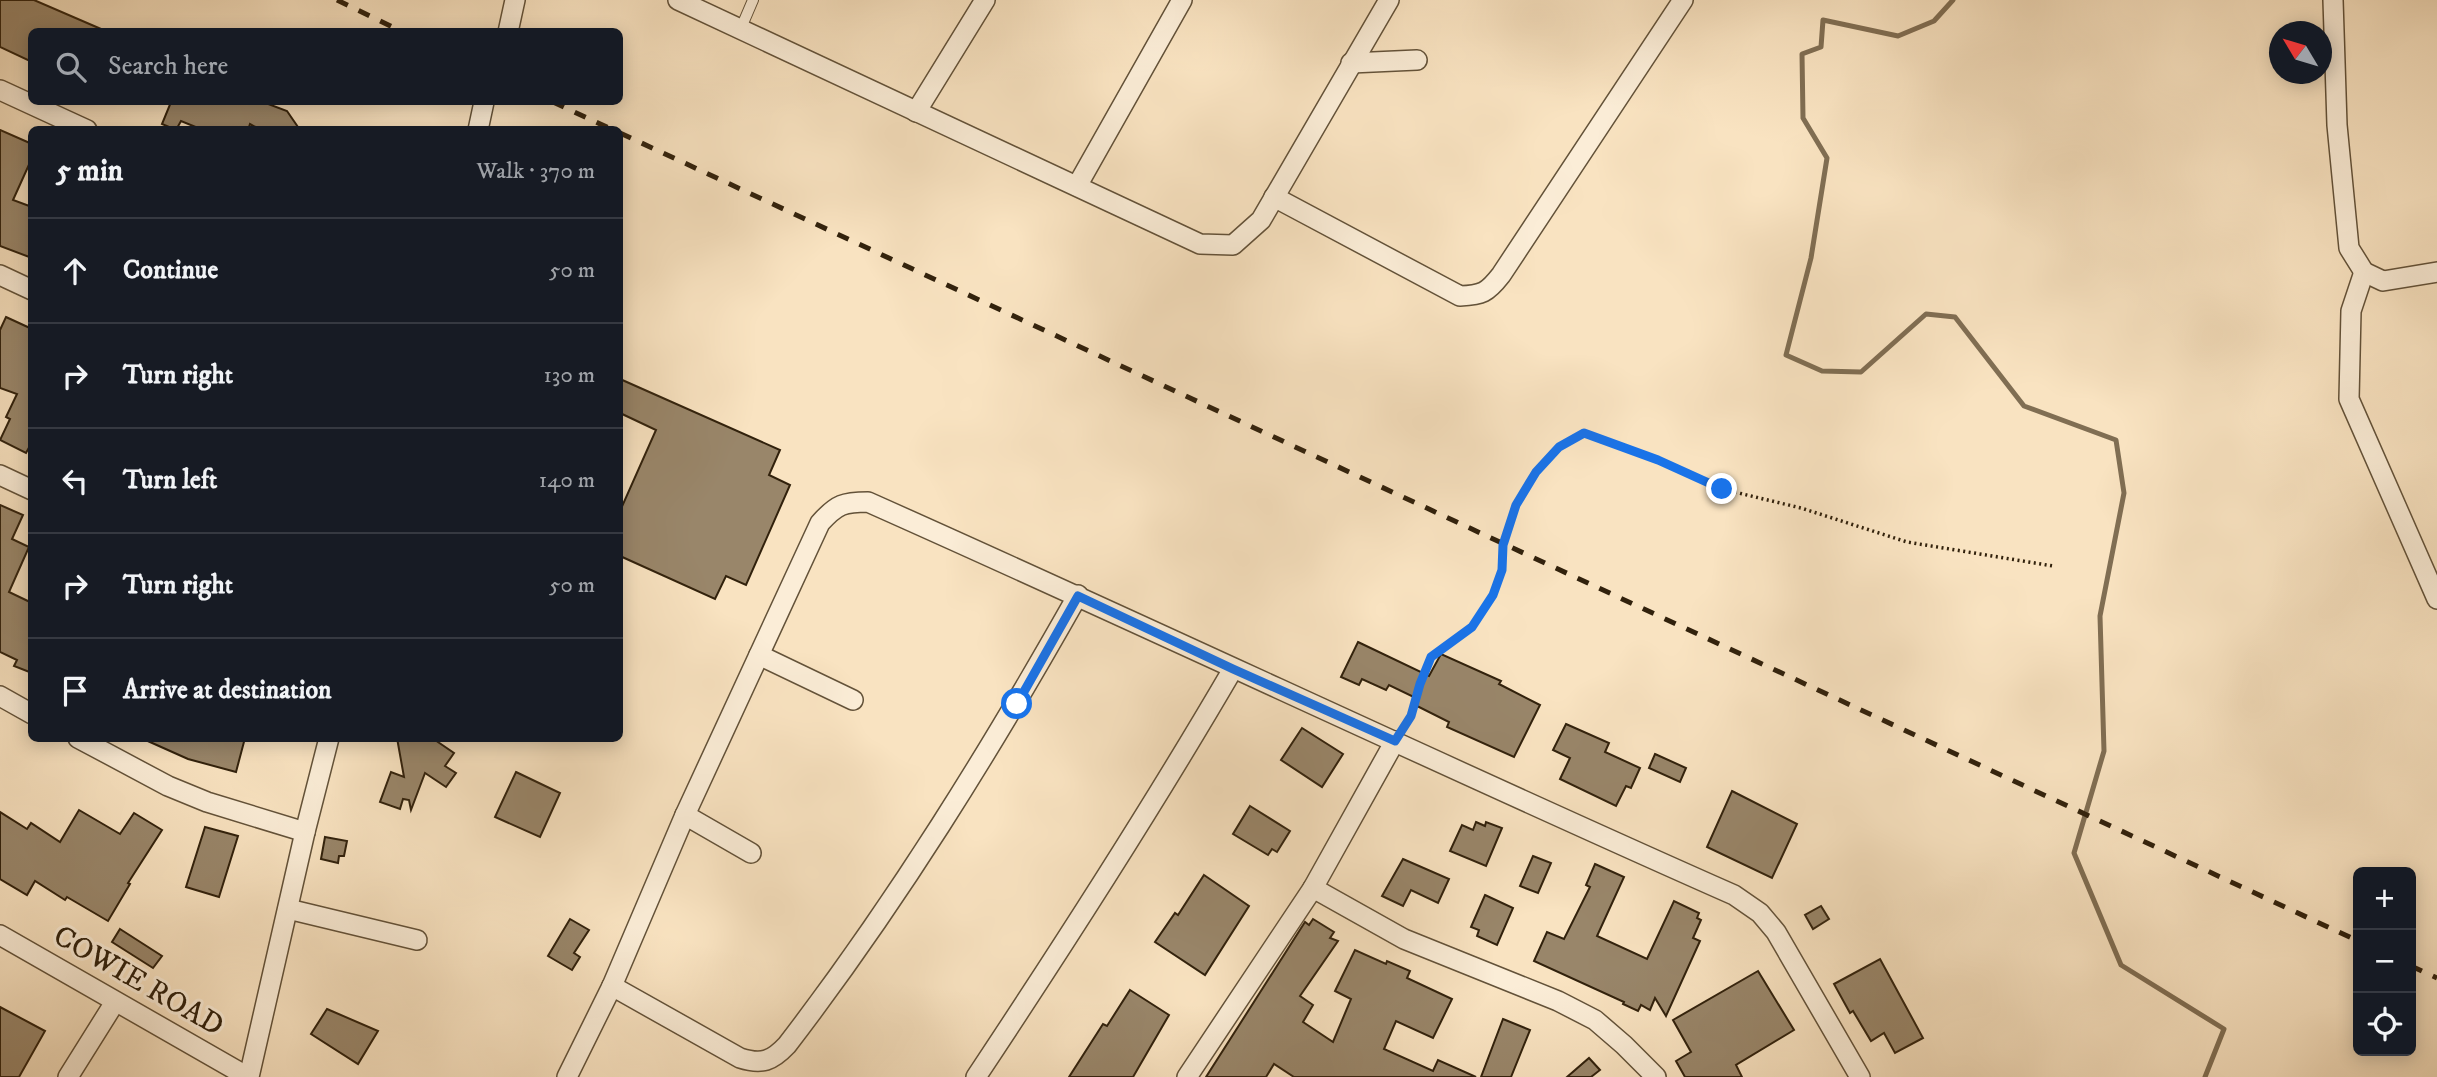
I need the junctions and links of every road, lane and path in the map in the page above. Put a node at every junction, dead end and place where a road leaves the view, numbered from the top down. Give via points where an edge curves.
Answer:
1 (515, 0) edge
2 (678, 0) edge
3 (753, 0) edge
4 (985, 0) edge
5 (1182, 0) edge
6 (1389, 0) edge
7 (1683, 0) edge
8 (2333, 0) edge
9 (509, 28) edge
10 (741, 28) junction
11 (1417, 60) dead end
12 (1351, 63) junction
13 (0, 90) edge
14 (28, 103) edge
15 (33, 105) edge
16 (483, 105) edge
17 (916, 112) junction
18 (78, 126) edge
19 (479, 126) edge
20 (1077, 186) junction
21 (1274, 197) junction
22 (2364, 272) junction
23 (2437, 272) edge
24 (0, 275) edge
25 (28, 288) edge
26 (0, 475) edge
27 (28, 487) edge
28 (2053, 566) dead end
29 (1078, 596) junction
30 (2437, 598) edge
31 (759, 655) junction
32 (1233, 669) junction
33 (0, 696) edge
34 (853, 700) dead end
35 (28, 712) edge
36 (1395, 741) junction
37 (329, 742) edge
38 (104, 745) edge
39 (685, 816) junction
40 (305, 832) junction
41 (751, 853) dead end
42 (1313, 888) junction
43 (288, 909) junction
44 (0, 935) edge
45 (417, 940) dead end
46 (612, 986) junction
47 (115, 1002) junction
48 (68, 1077) edge
49 (248, 1077) edge
50 (567, 1077) edge
51 (976, 1077) edge
52 (1187, 1077) edge
53 (1656, 1077) edge
54 (1860, 1077) edge

1 - 9 street
2 - 10 street
3 - 10 lane
4 - 17 street
5 - 20 street
6 - 12 street
7 - 21 street via 1491,289 1460,296
8 - 22 street via 2337,125 2349,248
10 - 17 street
11 - 12 street
12 - 21 street
13 - 14 street
15 - 18 street
16 - 19 street
17 - 20 street
20 - 21 street via 1200,244 1233,245 1261,220
22 - 23 street via 2383,281
22 - 30 street via 2351,311 2349,399
24 - 25 street
26 - 27 street
28 - 36 path via 1907,542 1722,489 1584,433 1559,447 1536,472 1516,505 1493,595 1472,627 1431,657 1411,716
29 - 31 street via 868,502 847,502 820,523
29 - 32 street
29 - 46 street via 1017,704 880,918 776,1056 755,1063 740,1058
31 - 34 street
31 - 39 street
32 - 36 street
32 - 51 street via 1097,895
33 - 35 street
36 - 42 street
36 - 54 street via 1734,895 1760,913 1776,932
37 - 40 street
38 - 40 street via 167,786
39 - 41 street
39 - 46 street
40 - 43 street
42 - 52 street
42 - 53 street via 1404,939 1595,1020
43 - 45 street
43 - 49 street
44 - 47 street, COWIE ROAD
46 - 50 street
47 - 48 street
47 - 49 street, COWIE ROAD

